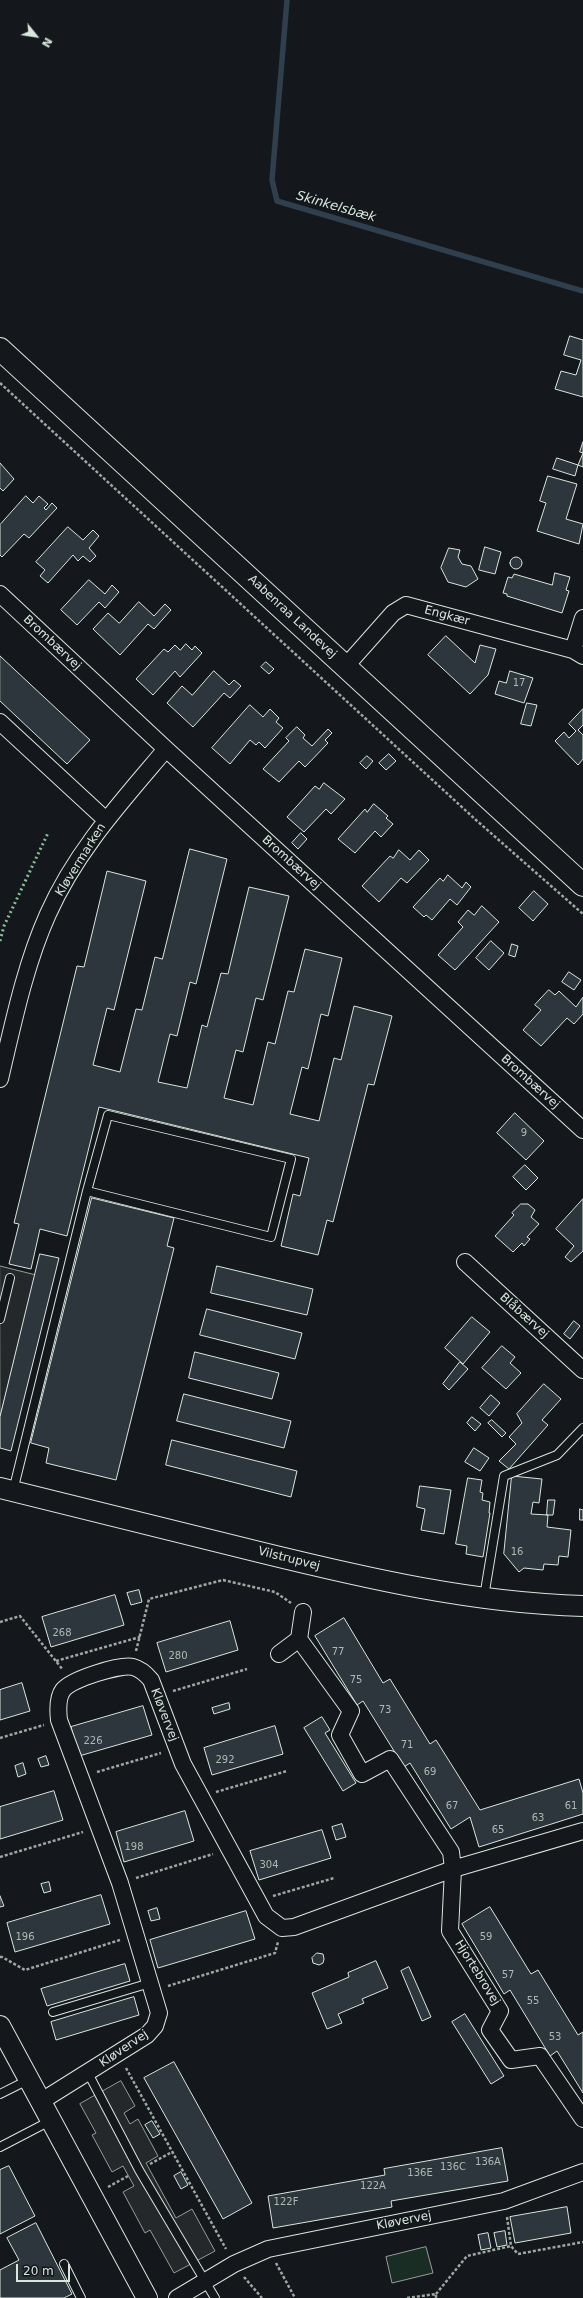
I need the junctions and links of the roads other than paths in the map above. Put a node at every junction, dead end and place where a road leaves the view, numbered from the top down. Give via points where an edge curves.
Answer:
1 (0, 349) edge
2 (0, 594) edge
3 (583, 618) edge
4 (578, 653) edge
5 (346, 666) junction
6 (1, 725) edge
7 (166, 749) junction
8 (106, 820) junction
9 (583, 884) edge
10 (3, 1049) edge
11 (0, 1079) edge
12 (583, 1130) edge
13 (87, 1191) junction
14 (465, 1262) dead end
15 (10, 1278) dead end
16 (0, 1319) edge
17 (583, 1370) edge
18 (583, 1428) edge
19 (6, 1490) edge
20 (484, 1598) junction
21 (583, 1606) edge
22 (303, 1612) road end
23 (299, 1639) junction
24 (279, 1654) dead end
25 (583, 1831) edge
26 (453, 1869) junction
27 (151, 1987) junction
28 (54, 2012) dead end
29 (0, 2026) edge
30 (88, 2073) junction
31 (28, 2080) junction
32 (0, 2094) edge
33 (40, 2102) junction
34 (583, 2119) edge
35 (50, 2121) junction
36 (0, 2147) edge
37 (583, 2172) edge
38 (64, 2264) dead end
39 (205, 2282) junction
40 (81, 2298) edge
41 (147, 2298) edge
42 (177, 2298) edge
43 (215, 2298) edge

1 - 5 main road, Aabenraa Landevej
2 - 7 street, Brombærvej
3 - 4 street, Engkær
4 - 5 street, Engkær via 406,605 393,613
5 - 9 main road, Aabenraa Landevej
6 - 8 street
7 - 8 street, Kløvermarken
7 - 12 street, Brombærvej
8 - 10 street, Kløvermarken via 70,872 48,914
10 - 11 street, Kløvermarken
13 - 13 lane via 108,1115 291,1159 271,1237
13 - 19 lane
14 - 17 street, Blåbærvej
15 - 16 lane
18 - 20 lane via 557,1455 504,1476
19 - 20 street, Vilstrupvej via 354,1575
20 - 21 street, Vilstrupvej
22 - 23 street
23 - 24 street
23 - 26 street, Hjortebrovej via 351,1711 340,1735 362,1774 390,1760 451,1852
25 - 26 street
26 - 27 street, Kløvervej via 294,1927 282,1928 266,1916 183,1764 151,1680 143,1672 132,1667 118,1667 74,1682 63,1690 61,1695 59,1720 120,1883
26 - 34 street, Hjortebrovej via 450,1931 500,2011 490,2030 511,2060 540,2056
27 - 28 lane
27 - 30 street, Kløvervej via 158,2013 155,2026 147,2035
29 - 31 street
30 - 33 street, Kløvervej
30 - 39 lane, Kløvervej via 139,2170
31 - 32 lane
31 - 33 street
33 - 35 street
35 - 36 lane
35 - 41 street
37 - 39 street, Kløvervej via 504,2201 268,2249 234,2264
38 - 40 lane
39 - 42 street, Kløvervej
39 - 43 lane, Kløvervej

